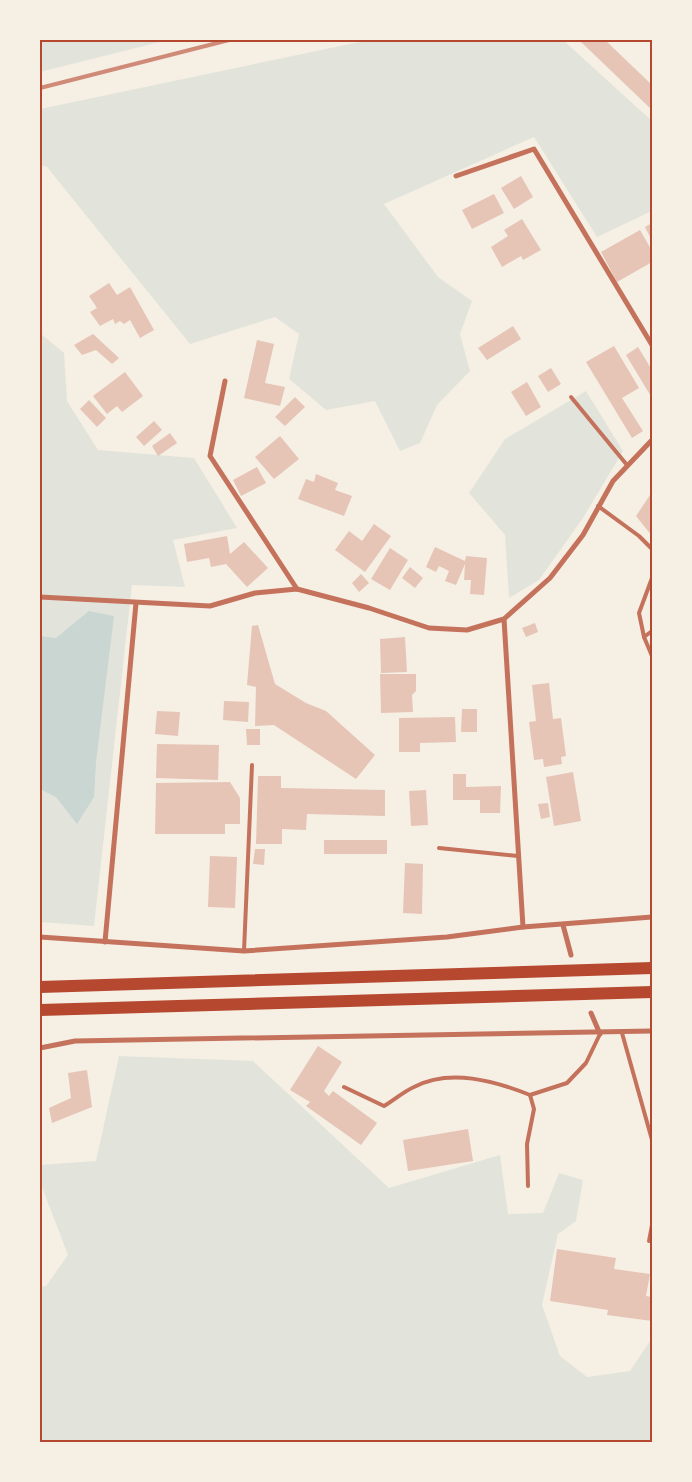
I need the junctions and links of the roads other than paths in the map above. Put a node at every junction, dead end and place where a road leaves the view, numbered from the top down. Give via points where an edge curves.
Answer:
1 (456, 176) dead end
2 (652, 344) edge
3 (225, 381) dead end
4 (571, 397) dead end
5 (652, 440) edge
6 (627, 465) junction
7 (598, 506) junction
8 (652, 548) edge
9 (652, 578) edge
10 (298, 589) junction
11 (40, 597) edge
12 (136, 603) junction
13 (504, 619) junction
14 (652, 630) edge
15 (644, 637) junction
16 (652, 656) edge
17 (252, 765) dead end
18 (439, 848) dead end
19 (518, 856) junction
20 (652, 917) edge
21 (563, 924) junction
22 (523, 927) junction
23 (40, 937) edge
24 (105, 942) junction
25 (244, 951) junction
26 (571, 955) dead end
27 (652, 968) edge
28 (40, 987) edge
29 (652, 992) edge
30 (40, 1010) edge
31 (591, 1014) dead end
32 (652, 1031) edge
33 (622, 1033) junction
34 (600, 1034) junction
35 (40, 1048) edge
36 (344, 1087) dead end
37 (530, 1095) junction
38 (652, 1140) edge
39 (528, 1186) dead end
40 (652, 1225) edge
41 (649, 1240) dead end

1 - 2 street via 534,149
3 - 10 street via 210,456
4 - 6 lane
5 - 6 street
6 - 7 street
7 - 8 lane
7 - 13 street via 582,535 550,578
9 - 15 lane via 639,613
10 - 12 street via 255,594 210,606
10 - 13 street via 429,628 467,630
11 - 12 street
12 - 24 street
13 - 19 street
14 - 15 lane
15 - 16 lane
17 - 25 lane
18 - 19 lane
19 - 22 street
20 - 21 street
21 - 22 street
21 - 26 street
22 - 25 street via 447,937
23 - 24 street
24 - 25 street
27 - 28 highway
29 - 30 highway
31 - 34 street
32 - 33 street
33 - 34 street
33 - 38 lane
34 - 35 street via 474,1033 74,1041
34 - 37 lane via 586,1063 567,1083
36 - 37 lane via 384,1106 414,1086 440,1078 476,1079 502,1084
37 - 39 lane via 534,1109 528,1144
40 - 41 lane

